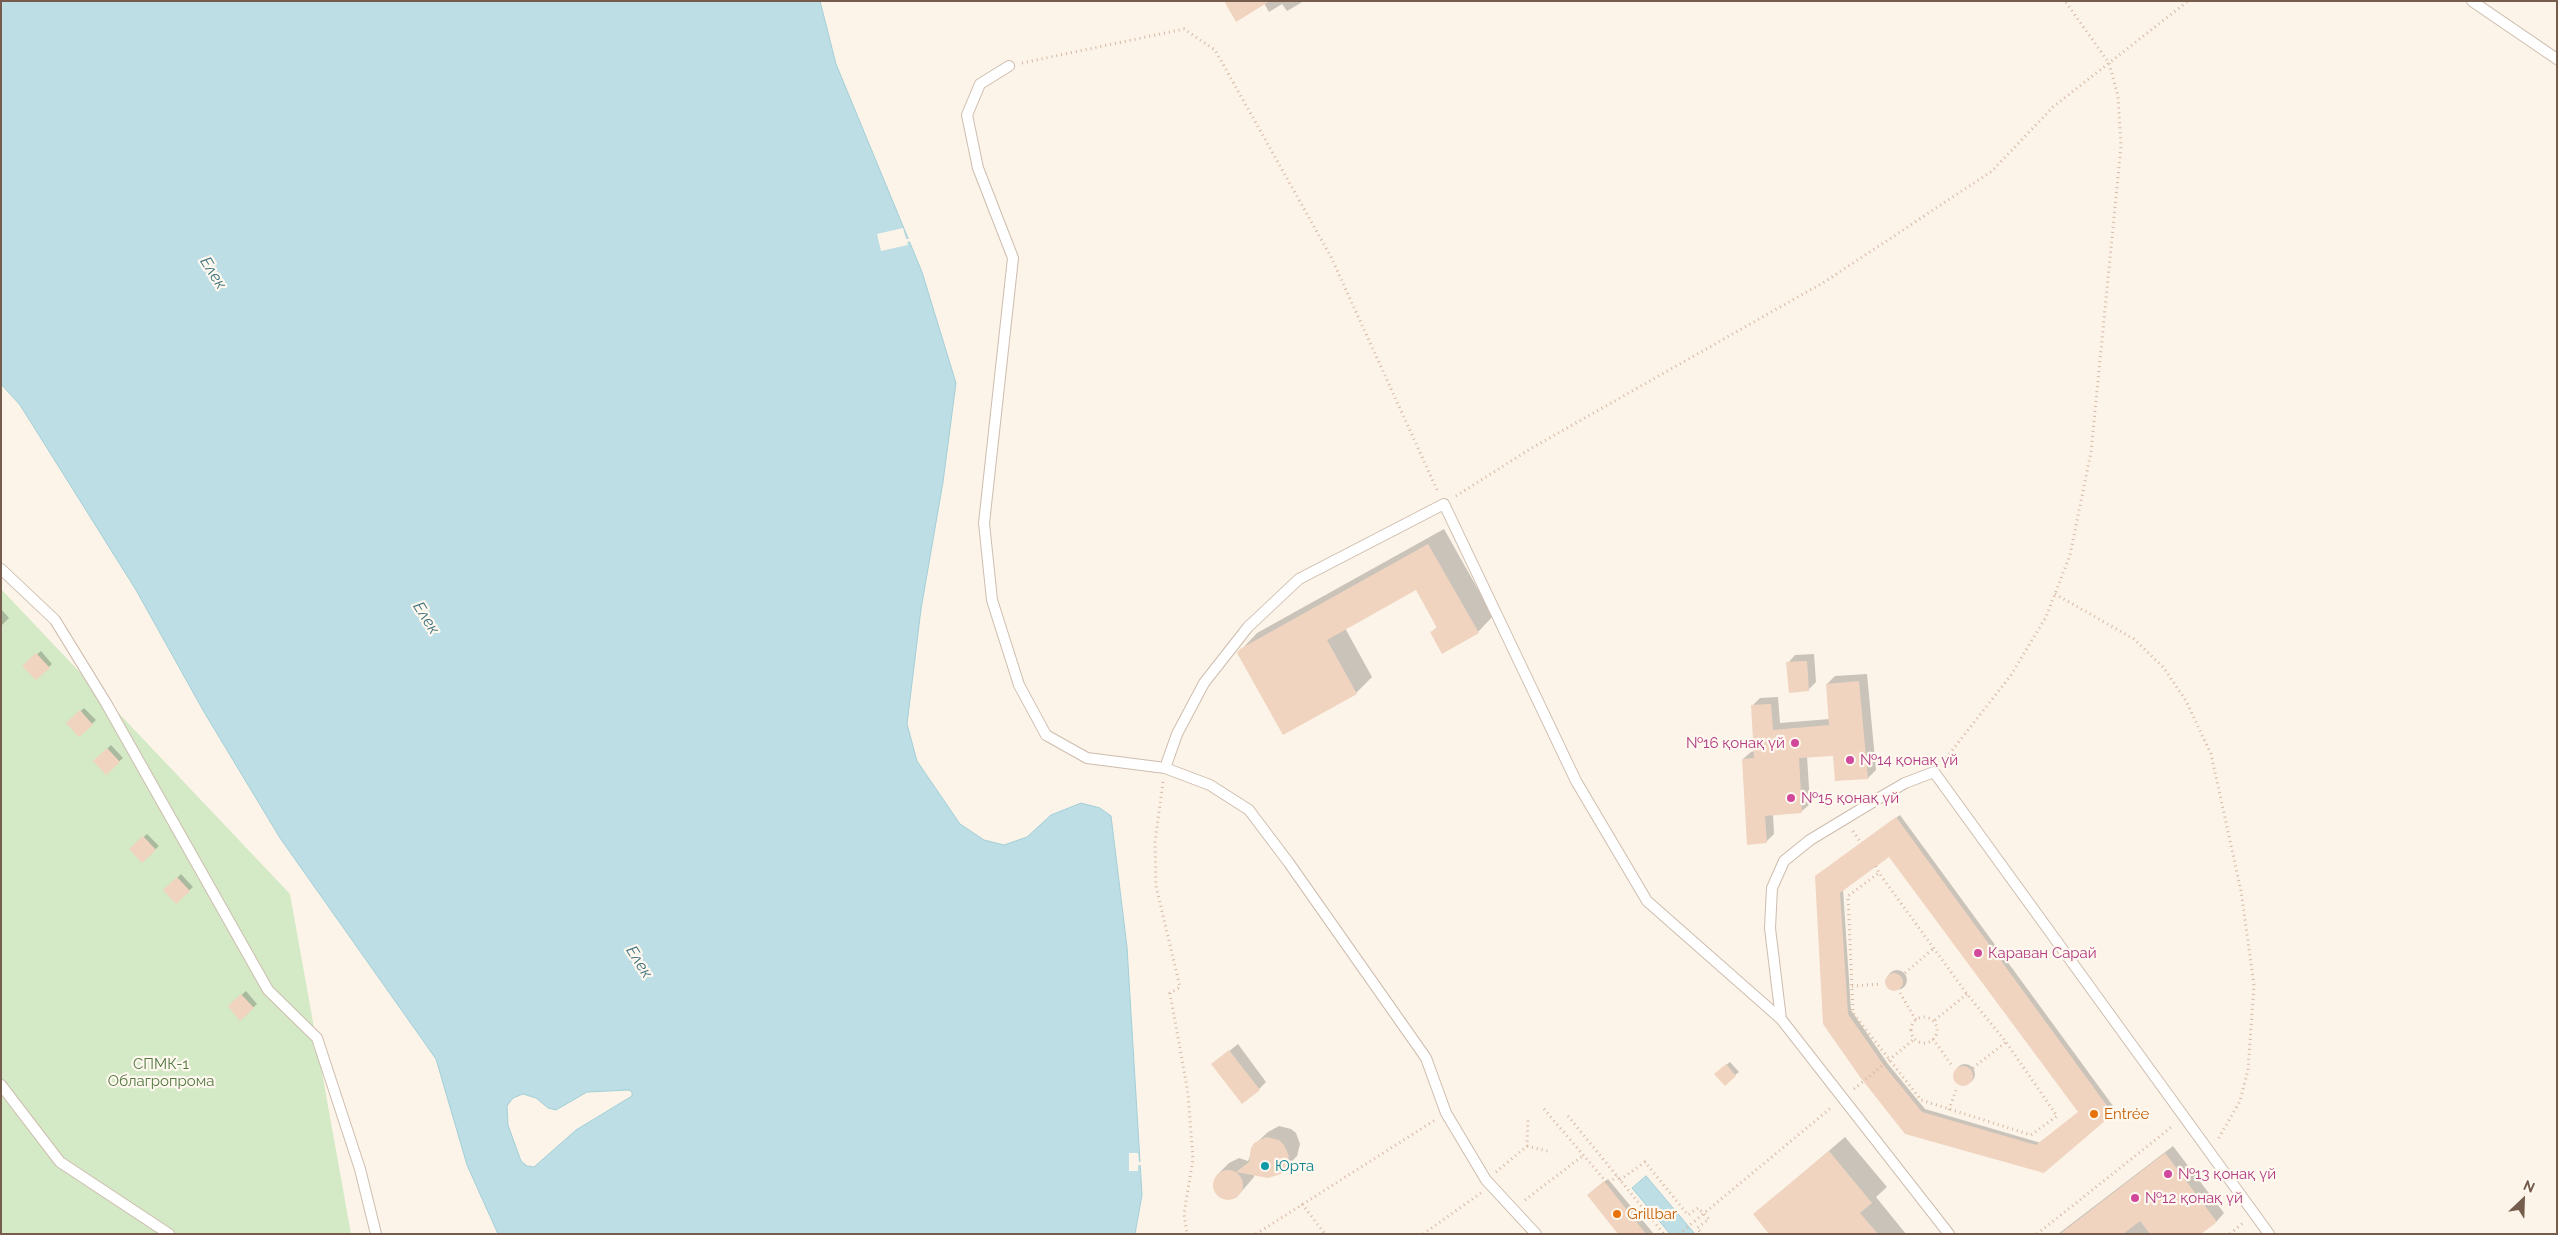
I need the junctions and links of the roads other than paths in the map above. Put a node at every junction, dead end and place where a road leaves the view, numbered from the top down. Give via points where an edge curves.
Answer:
1 (2472, 1) edge
2 (2557, 59) edge
3 (1009, 66) road end
4 (1, 569) edge
5 (1165, 768) junction
6 (1781, 1019) junction
7 (1, 1085) edge
8 (169, 1234) edge
9 (376, 1234) edge
10 (1536, 1234) edge
11 (1949, 1234) edge
12 (2269, 1234) edge

1 - 2 lane
3 - 5 lane via 980,84 967,115 978,168 1013,258 984,523 992,600 1019,685 1046,735 1087,758
4 - 9 lane via 55,620 106,702 268,990 317,1038 360,1169
5 - 6 lane via 1177,734 1204,683 1248,626 1299,579 1444,504 1576,781 1647,901
5 - 10 lane via 1210,784 1249,810 1426,1058 1446,1113 1489,1183
6 - 11 lane
6 - 12 lane via 1770,928 1772,888 1784,861 1810,840 1881,797 1934,772
7 - 8 lane via 60,1162

